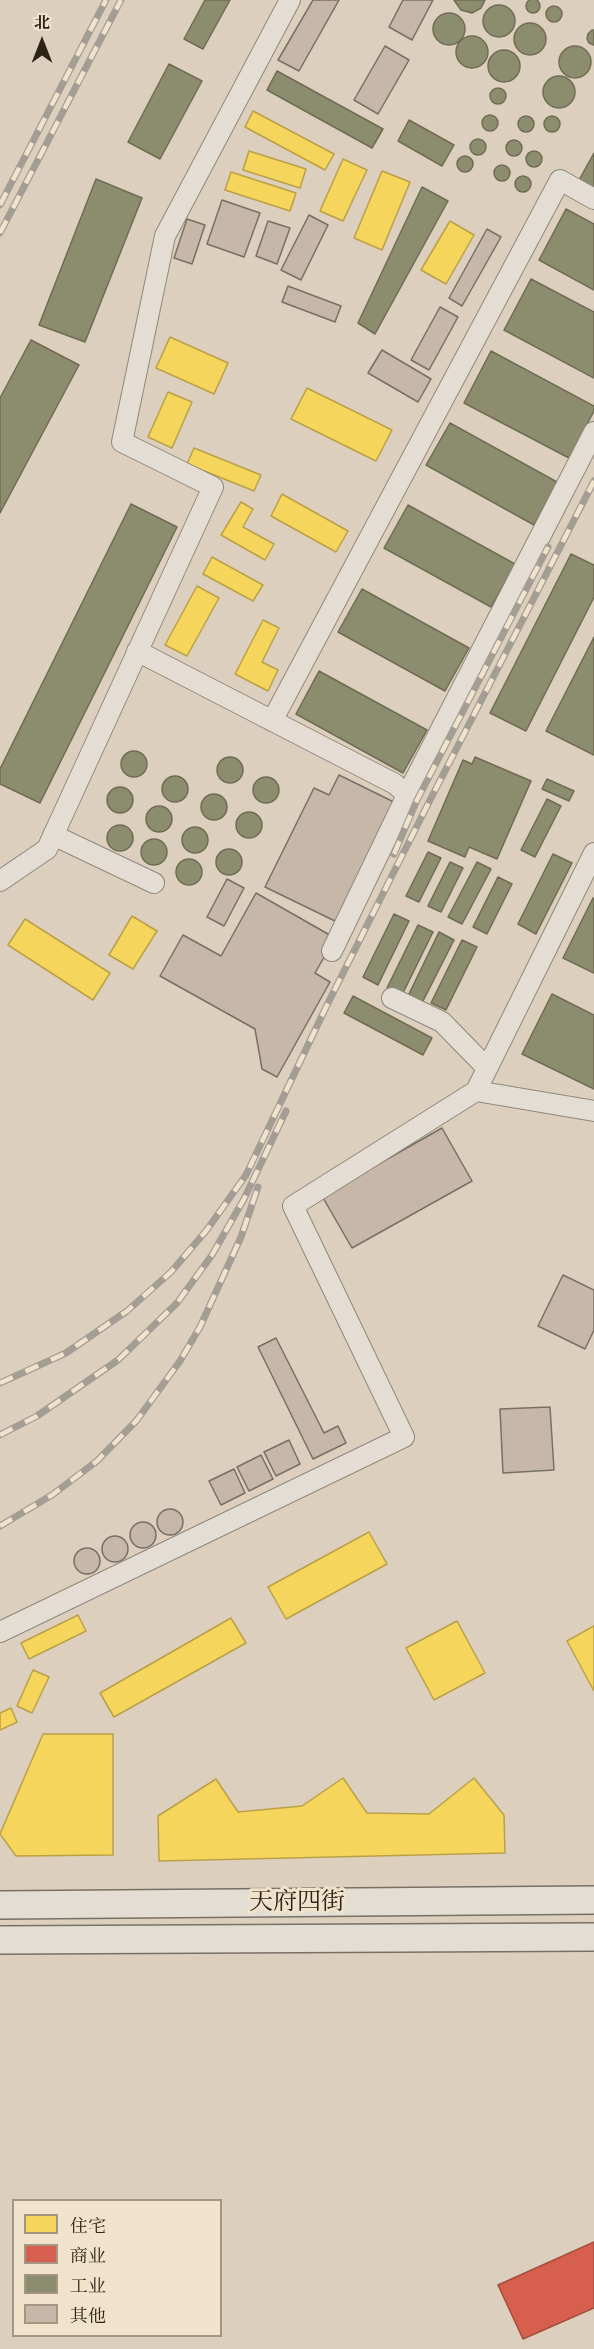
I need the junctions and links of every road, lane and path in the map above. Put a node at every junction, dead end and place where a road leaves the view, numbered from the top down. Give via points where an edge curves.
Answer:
1 (290, 0) edge
2 (594, 199) edge
3 (594, 432) edge
4 (138, 651) junction
5 (272, 721) junction
6 (407, 795) junction
7 (53, 835) junction
8 (594, 853) edge
9 (0, 881) edge
10 (154, 883) dead end
11 (332, 951) dead end
12 (392, 998) dead end
13 (487, 1068) junction
14 (476, 1091) junction
15 (594, 1111) edge
16 (0, 1632) edge
17 (594, 1900) edge
18 (0, 1905) edge
19 (594, 1937) edge
20 (0, 1940) edge

1 - 4 street via 165,236 122,442 213,487
2 - 5 street via 560,180
3 - 6 street
4 - 5 street
4 - 7 street
5 - 6 street via 394,784
6 - 11 street
7 - 9 street via 47,849
7 - 10 street
8 - 13 street
12 - 13 street via 442,1022
13 - 14 street
14 - 15 street
14 - 16 street via 293,1206 404,1437
17 - 18 main road, 天府四街
19 - 20 main road, 天府四街

